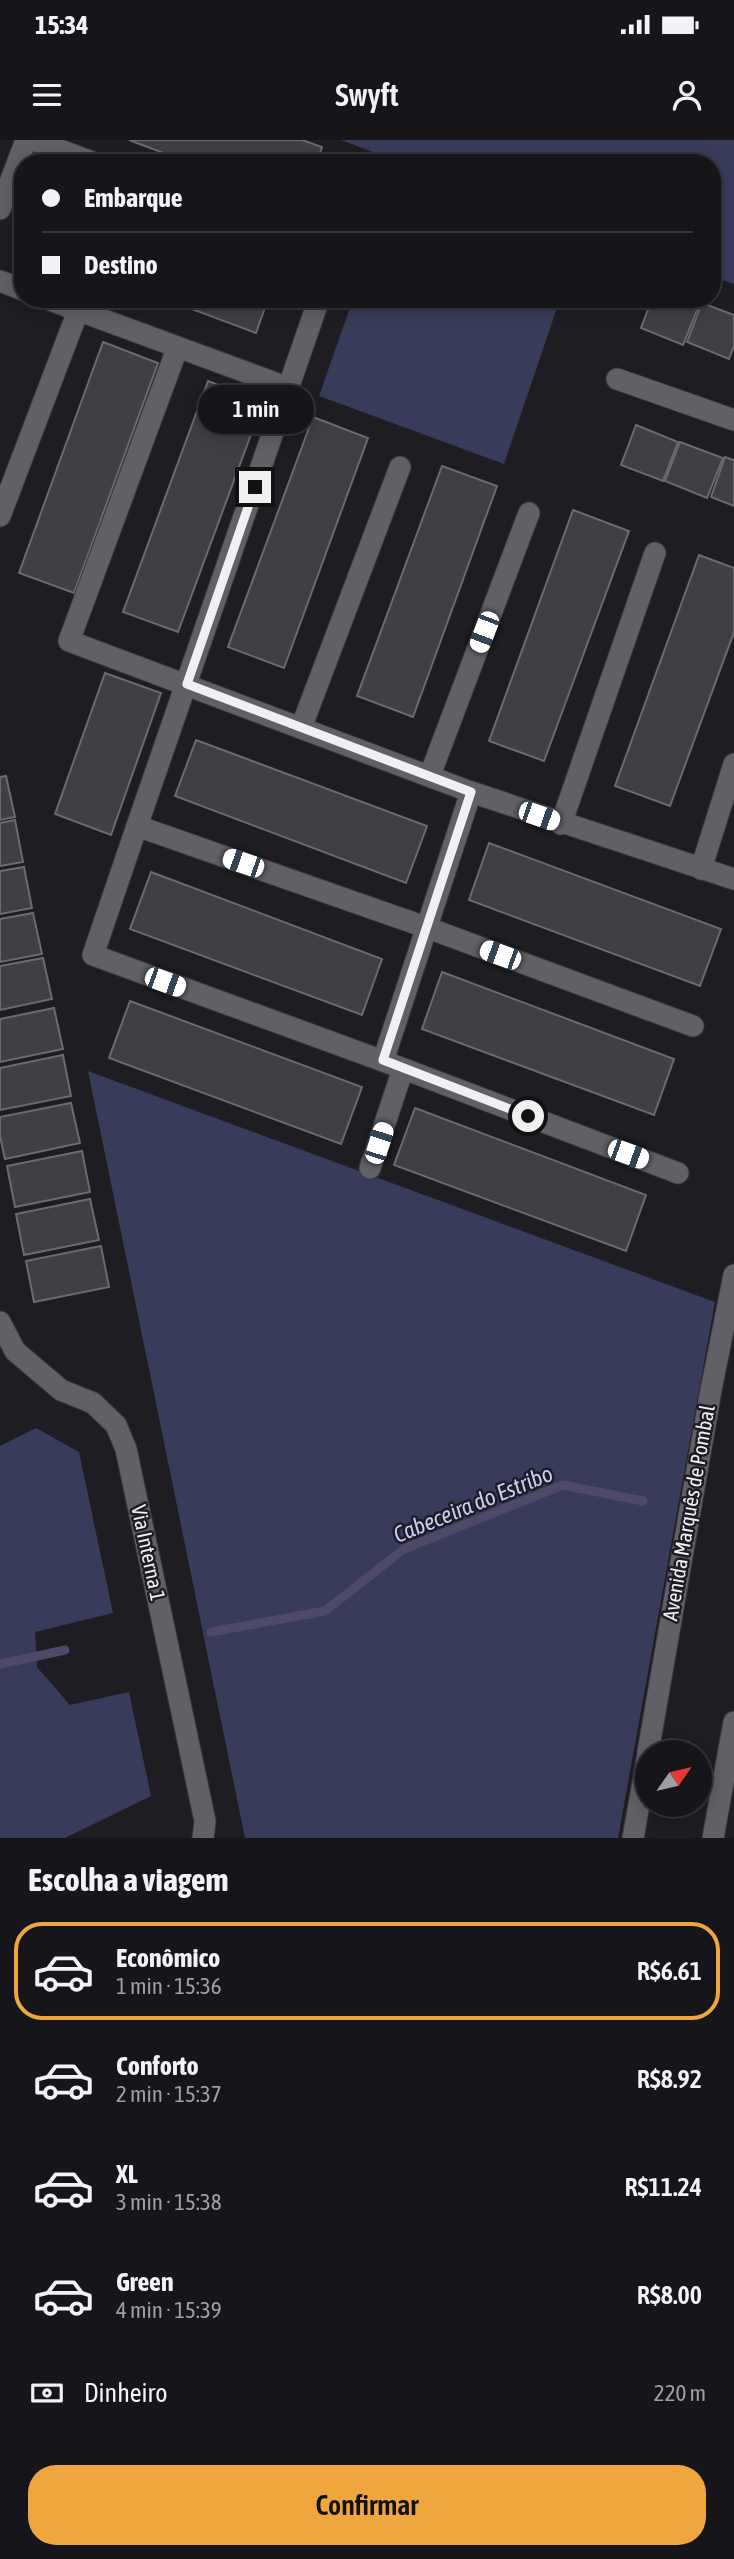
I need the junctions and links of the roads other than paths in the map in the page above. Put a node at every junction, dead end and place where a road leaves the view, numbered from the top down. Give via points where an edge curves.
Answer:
1 (33, 140) edge
2 (71, 154) edge
3 (14, 172) edge
4 (0, 209) edge
5 (70, 308) edge
6 (316, 308) edge
7 (78, 311) junction
8 (177, 349) junction
9 (618, 379) dead end
10 (289, 388) junction
11 (734, 420) edge
12 (400, 467) dead end
13 (529, 513) dead end
14 (0, 516) edge
15 (655, 553) dead end
16 (187, 684) junction
17 (301, 728) junction
18 (734, 764) edge
19 (430, 775) junction
20 (471, 792) junction
21 (561, 824) junction
22 (137, 826) junction
23 (701, 869) junction
24 (734, 879) edge
25 (428, 928) junction
26 (693, 1026) dead end
27 (383, 1060) junction
28 (403, 1069) junction
29 (370, 1168) dead end
30 (678, 1173) dead end
31 (734, 1275) edge
32 (0, 1322) edge
33 (734, 1722) edge
34 (650, 1740) edge
35 (637, 1817) edge
36 (202, 1838) edge
37 (633, 1838) edge
38 (713, 1838) edge

1 - 2 street
3 - 4 street
5 - 7 street
6 - 10 street
7 - 8 street
7 - 14 street
8 - 10 street
8 - 16 street via 69,640
9 - 11 street
10 - 16 street
12 - 17 street
13 - 19 street
15 - 21 street
16 - 17 street
16 - 22 street
17 - 19 street
18 - 23 street
19 - 20 street
20 - 21 street
20 - 25 street
21 - 23 street
22 - 25 street
22 - 27 street via 93,955
23 - 24 street
25 - 26 street
25 - 27 street
27 - 28 street
28 - 29 street
28 - 30 street
31 - 34 street, Avenida Marquês de Pombal
32 - 36 street, Via Interna 1 via 15,1351 61,1390 93,1403 116,1425 126,1449 205,1821
33 - 38 street
35 - 37 street, Avenida Marquês de Pombal

